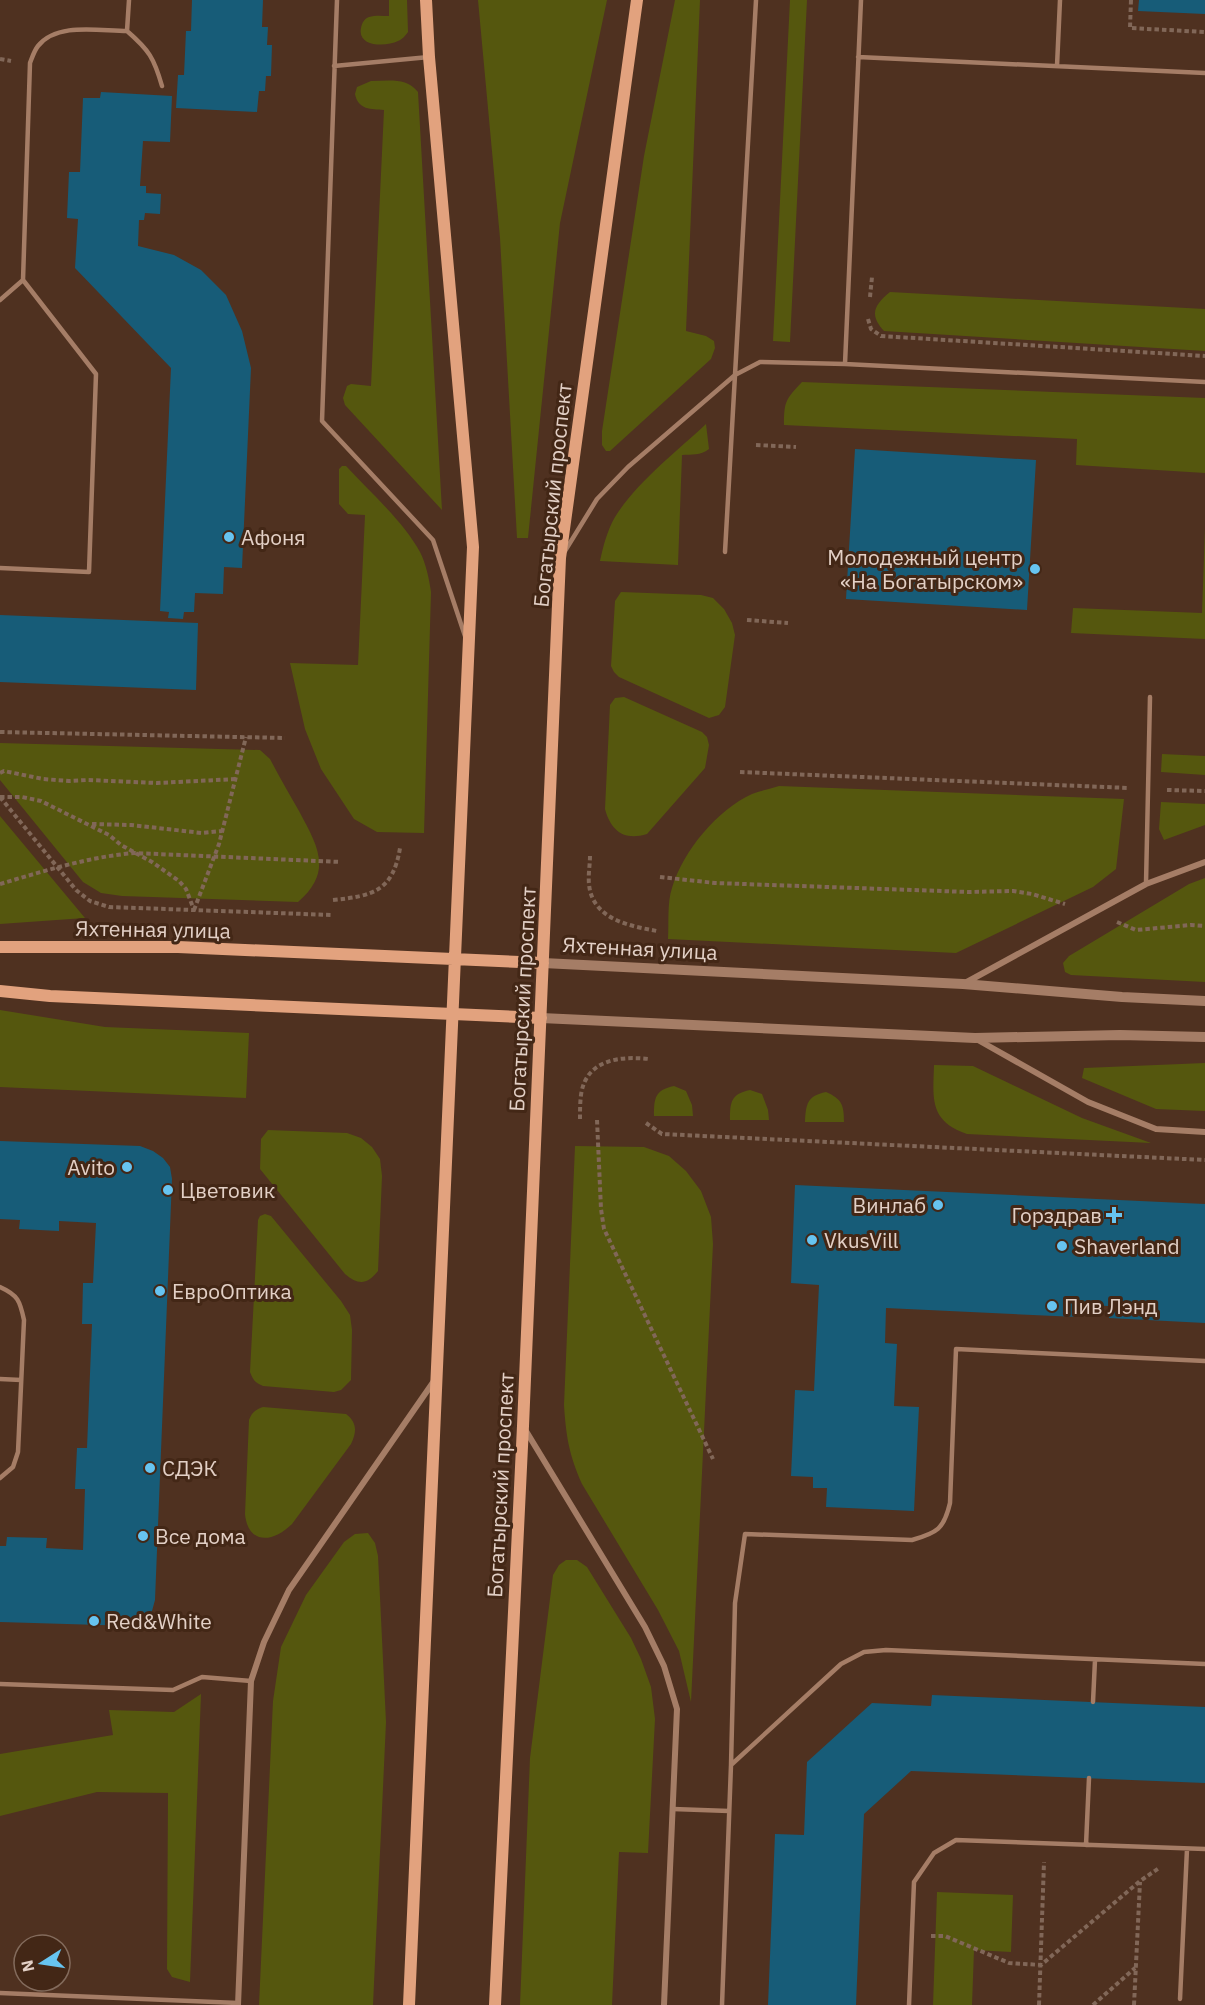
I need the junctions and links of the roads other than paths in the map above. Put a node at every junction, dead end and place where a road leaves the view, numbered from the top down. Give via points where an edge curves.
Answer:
1 (129, 0) edge
2 (337, 0) edge
3 (426, 0) edge
4 (637, 0) edge
5 (756, 0) edge
6 (861, 0) edge
7 (1060, 0) edge
8 (127, 32) junction
9 (429, 57) junction
10 (858, 57) junction
11 (334, 66) junction
12 (1058, 66) junction
13 (1205, 73) edge
14 (162, 86) dead end
15 (23, 280) junction
16 (0, 300) edge
17 (845, 364) junction
18 (735, 375) junction
19 (1205, 381) edge
20 (725, 552) dead end
21 (560, 558) junction
22 (0, 568) edge
23 (469, 648) junction
24 (1150, 697) dead end
25 (1205, 862) edge
26 (1146, 884) junction
27 (0, 947) edge
28 (456, 959) junction
29 (543, 963) junction
30 (963, 984) junction
31 (0, 991) edge
32 (1205, 1001) edge
33 (454, 1014) junction
34 (541, 1018) junction
35 (1205, 1037) edge
36 (975, 1038) junction
37 (1205, 1132) edge
38 (0, 1287) edge
39 (1205, 1361) edge
40 (438, 1376) junction
41 (0, 1379) edge
42 (21, 1380) junction
43 (523, 1426) junction
44 (0, 1478) edge
45 (1095, 1660) junction
46 (1205, 1664) edge
47 (251, 1681) junction
48 (0, 1684) edge
49 (1093, 1702) dead end
50 (731, 1765) junction
51 (1089, 1778) dead end
52 (673, 1809) junction
53 (729, 1811) junction
54 (1086, 1845) junction
55 (1187, 1849) junction
56 (1205, 1849) edge
57 (0, 1993) edge
58 (1180, 1999) dead end
59 (238, 2004) edge
60 (410, 2005) edge
61 (495, 2005) edge
62 (664, 2005) edge
63 (722, 2005) edge
64 (909, 2005) edge

1 - 8 lane
2 - 11 lane
3 - 9 main road
4 - 21 main road, Богатырский проспект
5 - 18 lane
6 - 10 lane
7 - 12 lane
8 - 14 lane via 145,46
8 - 15 lane via 68,30 51,35 37,47 30,63
9 - 11 lane
9 - 23 main road via 473,548
10 - 12 lane
10 - 17 lane
11 - 23 lane via 322,421 433,540
12 - 13 lane
15 - 16 lane
15 - 22 lane via 96,374 89,572
17 - 18 lane via 760,362
17 - 19 lane
18 - 20 lane
18 - 21 lane via 628,467 597,499
21 - 29 main road, Богатырский проспект
23 - 28 main road
24 - 26 lane
25 - 26 street
26 - 30 street
27 - 28 main road, Яхтенная улица via 178,947
28 - 29 main road, Яхтенная улица
28 - 33 main road
29 - 30 street, Яхтенная улица
29 - 34 main road, Богатырский проспект
30 - 32 street, Яхтенная улица
31 - 33 main road
33 - 34 main road
33 - 40 main road
34 - 36 street
34 - 43 main road, Богатырский проспект
35 - 36 street
36 - 37 street via 1088,1102 1156,1129
38 - 42 lane via 13,1292 21,1304
39 - 50 lane via 956,1349 950,1503 945,1522 932,1535 912,1540 745,1534 735,1603
40 - 47 street via 289,1590 264,1642
40 - 60 main road
41 - 42 lane
42 - 44 lane via 18,1452 13,1467
43 - 52 street via 645,1627 664,1666 676,1709
43 - 61 main road, Богатырский проспект
45 - 46 lane
45 - 49 lane
45 - 50 lane via 864,1652 841,1664
47 - 48 lane via 202,1677 173,1690
47 - 59 street
50 - 53 lane
51 - 54 lane
52 - 53 lane
52 - 62 street
53 - 63 lane
54 - 55 lane
54 - 64 lane via 956,1840 934,1853 914,1882
55 - 56 lane
55 - 58 lane
57 - 59 lane

